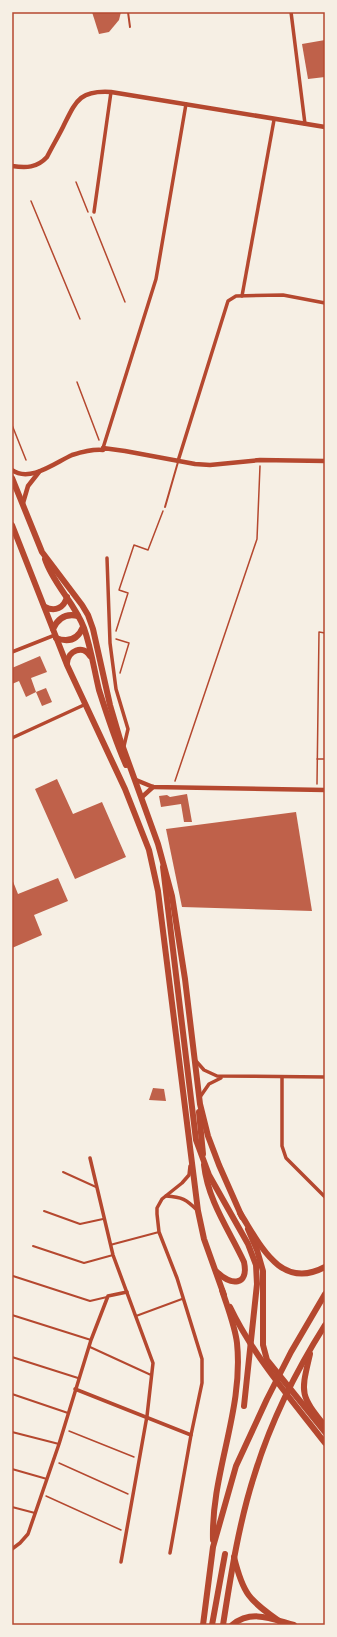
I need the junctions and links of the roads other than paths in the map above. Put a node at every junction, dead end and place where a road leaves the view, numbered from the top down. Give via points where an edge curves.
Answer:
1 (128, 12) edge
2 (291, 12) edge
3 (130, 27) dead end
4 (111, 92) junction
5 (186, 104) junction
6 (274, 120) junction
7 (305, 124) junction
8 (325, 127) edge
9 (12, 166) edge
10 (94, 212) dead end
11 (242, 296) junction
12 (325, 303) edge
13 (103, 449) junction
14 (178, 461) junction
15 (325, 462) edge
16 (12, 470) edge
17 (40, 470) junction
18 (12, 478) edge
19 (23, 505) junction
20 (165, 507) road end
21 (12, 525) edge
22 (42, 552) junction
23 (107, 558) dead end
24 (67, 597) junction
25 (45, 608) junction
26 (78, 616) junction
27 (83, 626) junction
28 (55, 634) junction
29 (12, 652) edge
30 (92, 660) junction
31 (67, 665) junction
32 (86, 704) junction
33 (12, 738) edge
34 (123, 748) junction
35 (136, 780) junction
36 (138, 787) junction
37 (153, 787) junction
38 (325, 790) edge
39 (142, 798) junction
40 (164, 867) junction
41 (195, 1059) junction
42 (224, 1077) junction
43 (282, 1077) junction
44 (325, 1077) edge
45 (199, 1102) junction
46 (90, 1158) dead end
47 (191, 1160) junction
48 (63, 1172) dead end
49 (96, 1187) junction
50 (166, 1196) junction
51 (325, 1196) edge
52 (44, 1211) dead end
53 (198, 1211) junction
54 (240, 1213) junction
55 (103, 1218) junction
56 (159, 1232) junction
57 (110, 1245) junction
58 (33, 1246) dead end
59 (113, 1255) junction
60 (325, 1267) edge
61 (216, 1271) junction
62 (13, 1276) edge
63 (222, 1290) junction
64 (127, 1292) junction
65 (325, 1294) edge
66 (108, 1296) junction
67 (184, 1298) junction
68 (12, 1315) edge
69 (136, 1316) junction
70 (325, 1325) edge
71 (90, 1340) junction
72 (88, 1346) junction
73 (312, 1346) junction
74 (12, 1357) edge
75 (152, 1375) junction
76 (78, 1378) junction
77 (75, 1389) junction
78 (12, 1394) edge
79 (244, 1406) dead end
80 (68, 1413) junction
81 (147, 1416) junction
82 (325, 1426) edge
83 (12, 1432) edge
84 (325, 1432) edge
85 (191, 1435) junction
86 (325, 1443) edge
87 (59, 1444) junction
88 (12, 1469) edge
89 (47, 1479) junction
90 (12, 1507) edge
91 (35, 1513) junction
92 (213, 1547) junction
93 (12, 1548) edge
94 (170, 1553) dead end
95 (225, 1554) dead end
96 (234, 1557) junction
97 (121, 1562) dead end
98 (280, 1621) junction
99 (203, 1625) edge
100 (212, 1625) edge
101 (223, 1625) edge
102 (232, 1625) edge
103 (294, 1625) edge

1 - 3 lane
2 - 7 street
4 - 5 street
4 - 9 street via 90,93 77,100 43,161 32,167
4 - 10 street
5 - 6 street
5 - 13 street via 156,279
6 - 7 street
6 - 11 street
7 - 8 street
11 - 12 street via 283,295
11 - 14 street via 236,296 228,301
13 - 14 street
13 - 17 street via 82,452
14 - 15 street via 210,466 260,460
14 - 20 lane
16 - 17 street via 32,474
17 - 19 street via 28,486
18 - 19 main road
19 - 22 main road
21 - 25 main road
22 - 24 main road via 48,569
22 - 34 main road via 88,615 104,685
23 - 34 street via 110,643 116,689 128,728
24 - 25 main road via 62,607 56,610
24 - 26 main road
25 - 28 main road
26 - 27 main road
26 - 28 main road via 72,614 60,618
27 - 28 main road via 81,633 70,641 63,641
27 - 30 main road
28 - 29 street
28 - 31 main road
30 - 31 main road via 88,652 80,649 73,651 68,657
30 - 36 main road via 116,742
31 - 32 main road
32 - 33 street
32 - 47 main road via 125,789 149,850 158,891
34 - 35 main road
35 - 36 main road
35 - 37 street
36 - 39 main road
37 - 38 street
37 - 39 street
39 - 40 main road via 161,851
40 - 41 main road via 172,896
40 - 79 main road via 196,1140 209,1175 248,1244 256,1265 257,1284
41 - 42 street via 204,1070
41 - 45 main road
42 - 43 street
42 - 45 street via 209,1084
43 - 44 street
43 - 51 street via 282,1146 286,1158
45 - 54 main road via 208,1136
45 - 61 main road via 206,1180 215,1206 241,1255 246,1271 237,1282 230,1282
46 - 49 street
47 - 50 street via 189,1175
47 - 53 main road
48 - 49 lane
49 - 55 street
50 - 53 street via 187,1200
50 - 56 street via 157,1208
52 - 55 lane via 80,1224
53 - 61 main road via 204,1239
54 - 60 main road via 261,1247 283,1270 306,1273
54 - 84 main road via 257,1250 263,1271 264,1345 267,1360
55 - 57 street
56 - 57 lane
56 - 67 street
57 - 59 street
58 - 59 lane via 84,1263
59 - 64 street
61 - 63 main road
62 - 66 lane via 90,1301
63 - 86 main road via 241,1330
63 - 92 main road via 237,1341 238,1364 234,1403 215,1503
64 - 66 street
64 - 69 street
65 - 92 main road via 291,1352 236,1466
66 - 71 street
67 - 69 lane
67 - 85 street via 202,1359 202,1383
68 - 71 lane
69 - 75 street via 153,1362
70 - 73 main road
71 - 72 street
72 - 75 lane
72 - 76 street
73 - 82 main road via 304,1381 304,1395 310,1408
73 - 96 main road via 279,1409 255,1473
74 - 76 lane
75 - 81 street
76 - 77 street
77 - 80 street
77 - 81 street
78 - 80 lane
80 - 87 street
81 - 85 street
81 - 97 street
83 - 87 lane
85 - 94 street
87 - 89 street
88 - 89 lane
89 - 91 street
90 - 91 lane
91 - 93 street via 28,1534
92 - 99 main road
95 - 100 main road
96 - 98 main road via 239,1579 247,1594 256,1605
96 - 101 main road
98 - 102 main road via 248,1616
98 - 103 main road

